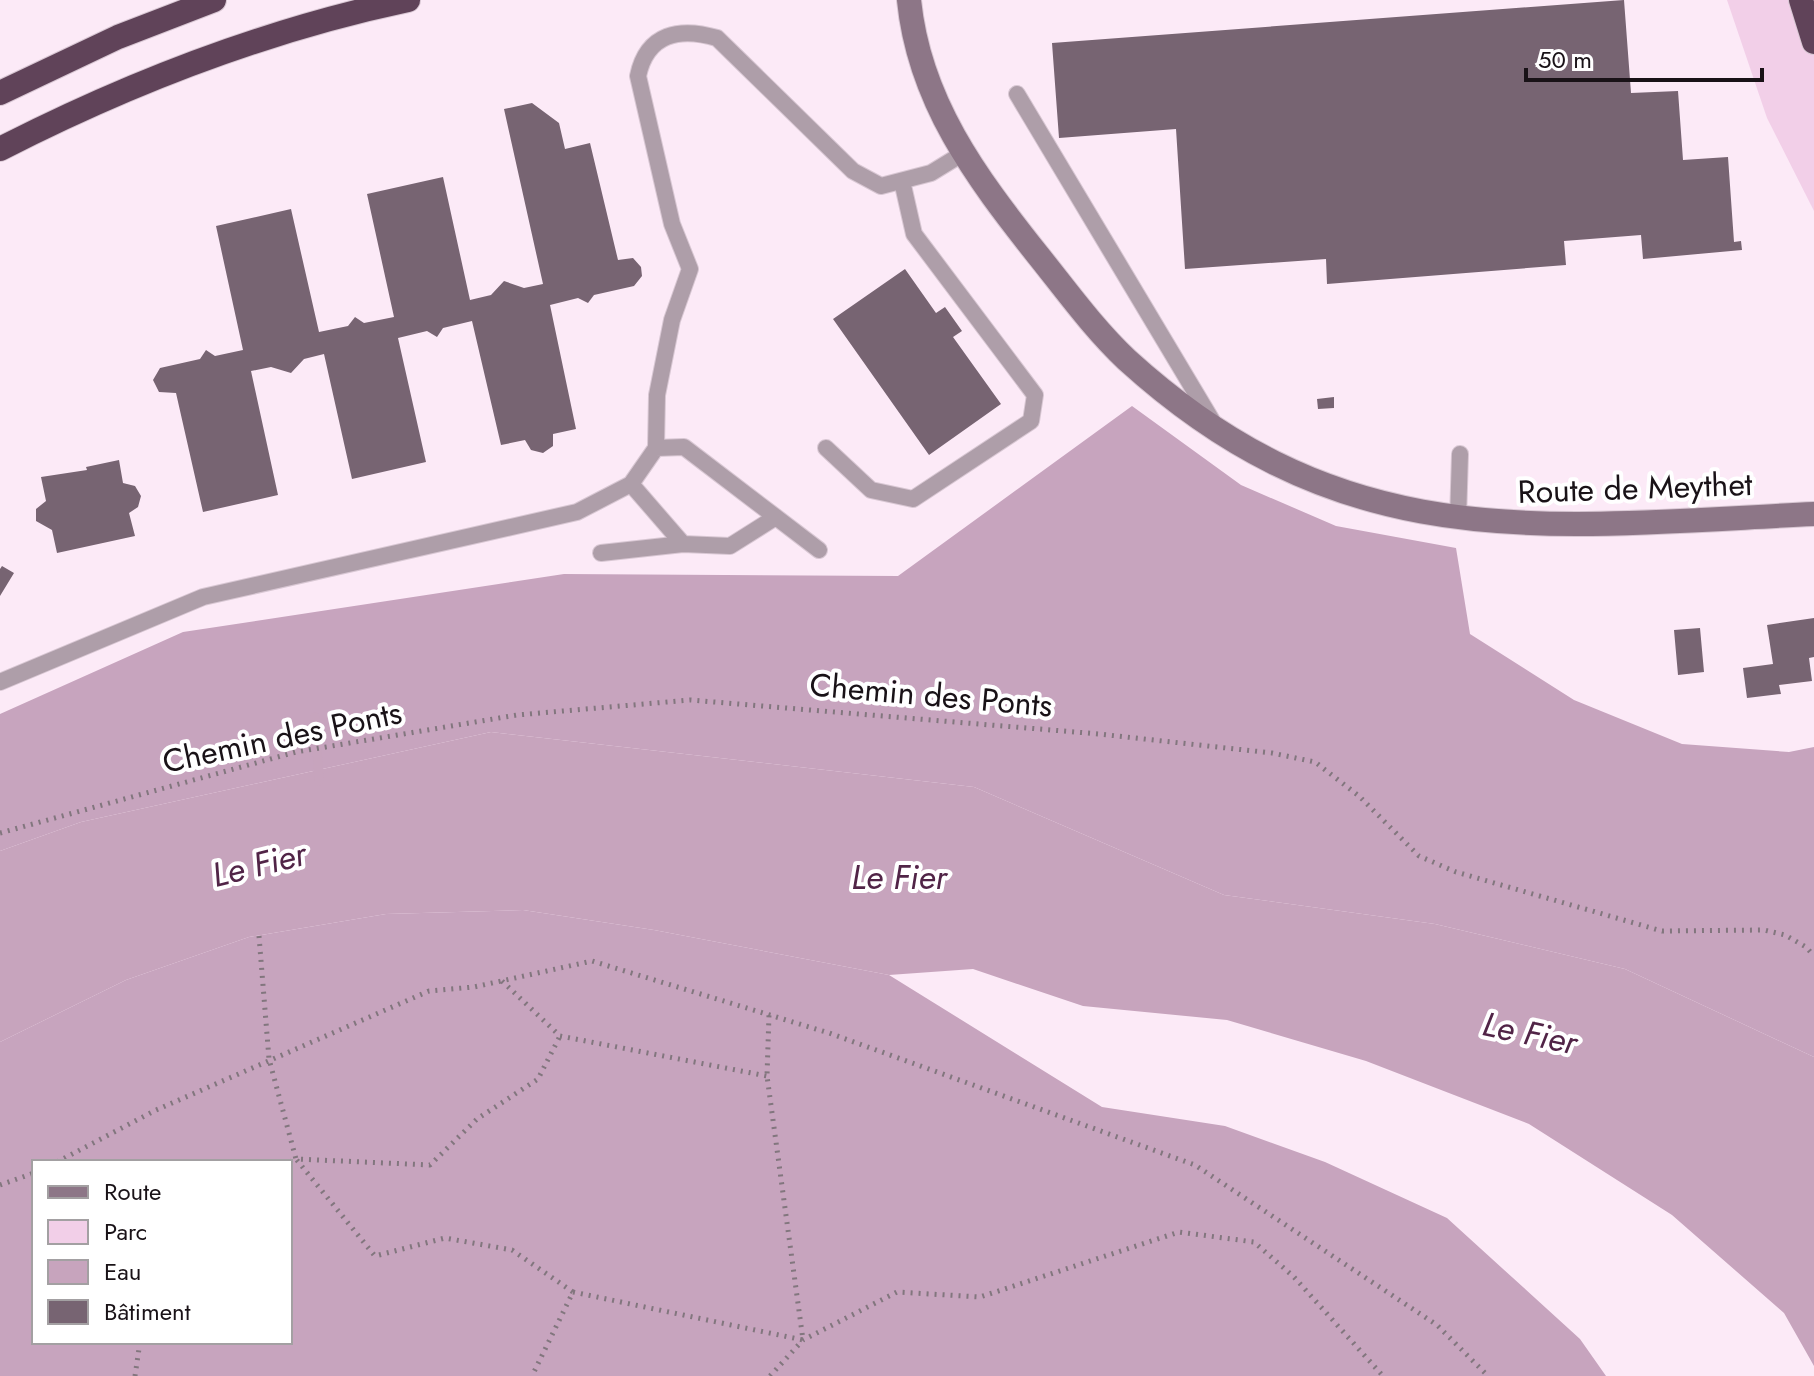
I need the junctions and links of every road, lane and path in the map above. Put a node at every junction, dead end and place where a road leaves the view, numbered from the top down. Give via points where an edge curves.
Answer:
1 (214, 0) edge
2 (408, 0) edge
3 (909, 0) edge
4 (1801, 0) edge
5 (1814, 42) edge
6 (0, 93) edge
7 (1017, 94) dead end
8 (0, 149) edge
9 (962, 154) junction
10 (902, 181) junction
11 (1218, 430) junction
12 (656, 448) junction
13 (826, 448) dead end
14 (1460, 454) dead end
15 (631, 484) junction
16 (1814, 514) edge
17 (776, 517) junction
18 (1458, 520) junction
19 (683, 544) junction
20 (819, 550) dead end
21 (601, 553) dead end
22 (0, 682) edge
23 (0, 833) edge
24 (259, 936) dead end
25 (1814, 956) edge
26 (501, 981) junction
27 (769, 1015) junction
28 (560, 1036) junction
29 (269, 1059) junction
30 (767, 1076) junction
31 (61, 1160) edge
32 (293, 1161) edge
33 (32, 1174) edge
34 (0, 1185) edge
35 (573, 1292) junction
36 (803, 1340) junction
37 (140, 1344) edge
38 (135, 1376) edge
39 (532, 1376) edge
40 (770, 1376) edge
41 (1383, 1376) edge
42 (1488, 1376) edge

1 - 6 highway via 118,37
2 - 8 highway via 240,46
3 - 9 street, Route de Meythet via 925,77
4 - 5 highway
7 - 11 lane
9 - 10 lane via 931,173
9 - 11 street, Route de Meythet via 1088,319 1159,387
10 - 12 lane via 881,186 853,171 717,38 689,30 661,39 642,57 638,76 672,224 690,269 672,320 657,395
10 - 13 lane via 914,234 1035,395 1031,421 913,499 871,490
11 - 18 street, Route de Meythet via 1271,462 1325,485 1405,511
12 - 15 lane
12 - 17 lane via 684,447
14 - 18 lane
15 - 19 lane
15 - 22 lane via 577,512 203,597
16 - 18 street, Route de Meythet via 1570,526
17 - 19 lane via 730,546
17 - 20 lane
19 - 21 lane
23 - 25 path, Chemin des Ponts via 296,752 517,715 690,700 1099,734 1315,762 1359,796 1419,856 1456,872 1662,931 1764,930 1785,935
24 - 29 path
26 - 27 path via 592,961
26 - 28 path
26 - 29 path via 429,991
27 - 30 path
27 - 42 path via 1195,1165 1437,1325
28 - 30 path
28 - 32 path via 538,1079 477,1119 430,1165
29 - 31 path
29 - 32 path
30 - 36 path
32 - 35 path via 375,1256 445,1238 458,1240 512,1250
33 - 34 path
35 - 36 path
35 - 39 path
36 - 40 path
36 - 41 path via 897,1292 980,1297 1179,1232 1254,1242 1294,1277
37 - 38 path

